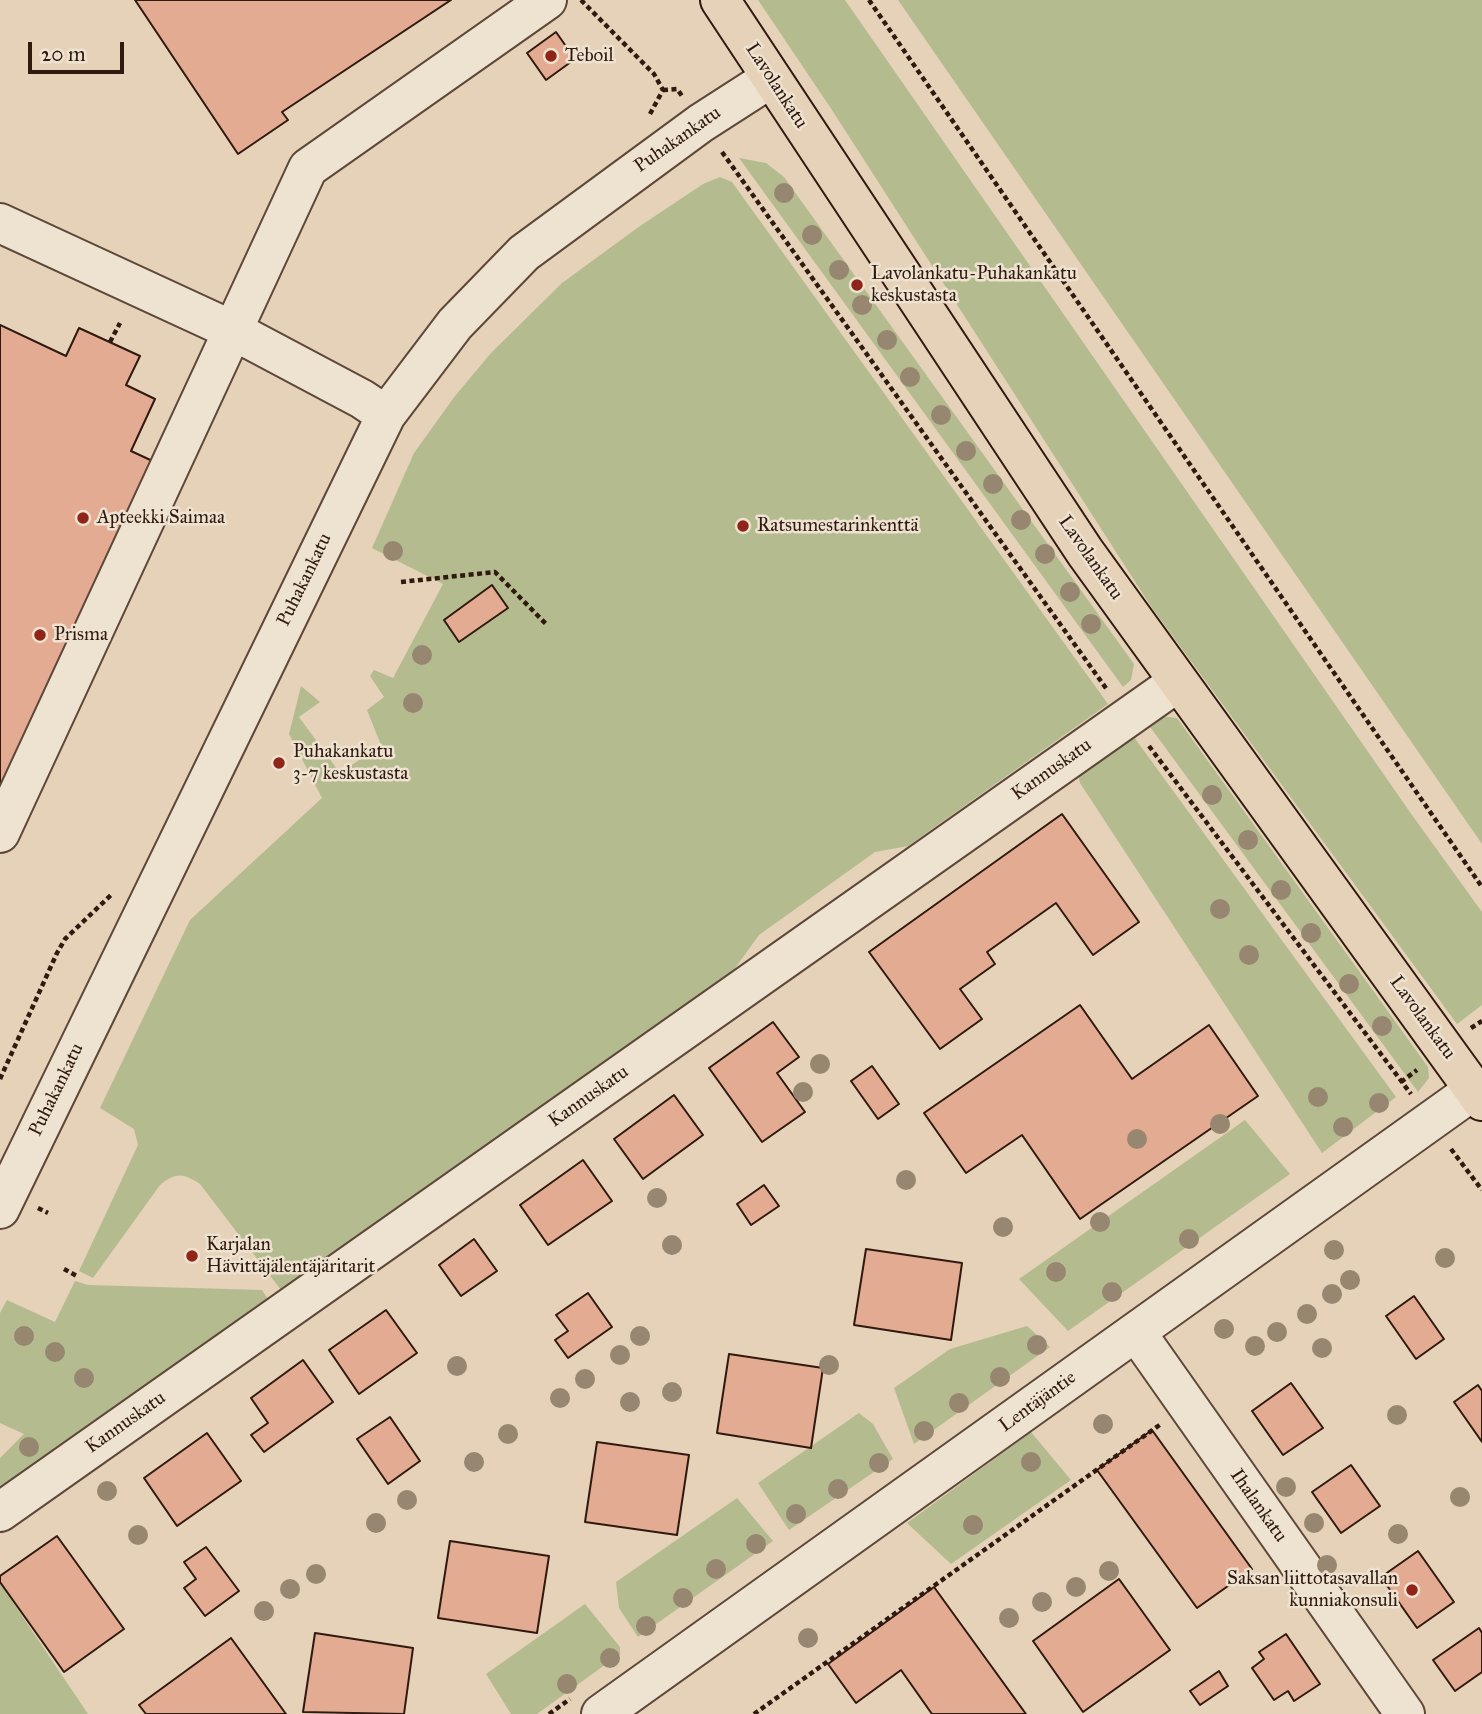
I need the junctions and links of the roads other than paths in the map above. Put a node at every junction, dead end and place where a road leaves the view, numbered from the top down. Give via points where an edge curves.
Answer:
1 (547, 0) edge
2 (720, 0) edge
3 (771, 78) junction
4 (0, 223) edge
5 (234, 331) junction
6 (386, 415) junction
7 (1178, 682) junction
8 (0, 833) edge
9 (1478, 1096) edge
10 (0, 1209) edge
11 (1136, 1332) junction
12 (0, 1512) edge
13 (601, 1714) edge
14 (1405, 1714) edge

1 - 5 street via 308,169
2 - 3 main road, Lavolankatu
3 - 6 street, Puhakankatu via 620,180 524,253 455,324
3 - 7 main road, Lavolankatu via 1085,552
4 - 5 street
5 - 6 street
5 - 8 street
6 - 10 street, Puhakankatu
7 - 9 main road, Lavolankatu
7 - 12 street, Kannuskatu
9 - 11 street, Lentäjäntie via 1431,1121
11 - 13 street, Lentäjäntie
11 - 14 street, Ihalankatu

